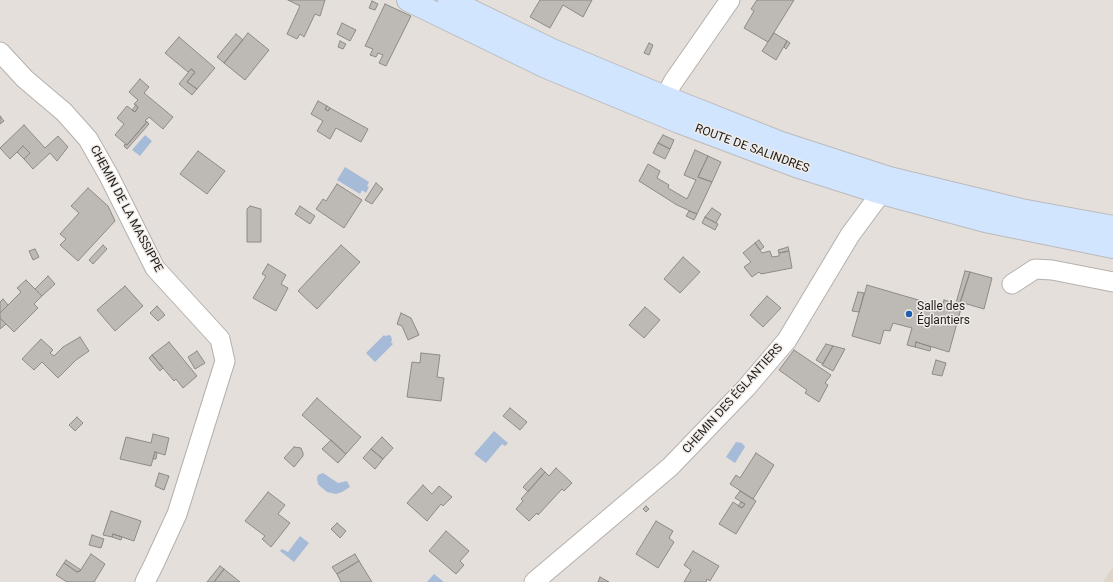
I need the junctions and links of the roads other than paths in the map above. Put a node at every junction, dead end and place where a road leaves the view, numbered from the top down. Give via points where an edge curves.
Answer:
1 (408, 0) edge
2 (449, 0) edge
3 (730, 0) edge
4 (0, 52) edge
5 (661, 105) junction
6 (885, 186) junction
7 (1113, 227) edge
8 (1113, 247) edge
9 (1113, 282) edge
10 (1012, 284) dead end
11 (145, 582) edge
12 (534, 582) edge

1 - 5 main road, ROUTE DE SALINDRES via 546,67
2 - 5 main road, ROUTE DE SALINDRES
3 - 5 street
4 - 11 street, CHEMIN DE LA MASSIPPE via 25,79 64,112 88,139 155,268 220,339 225,361 177,514
5 - 6 main road, ROUTE DE SALINDRES via 796,166
6 - 7 main road, ROUTE DE SALINDRES
6 - 8 main road, ROUTE DE SALINDRES via 984,221
6 - 12 street, CHEMIN DES ÉGLANTIERS via 850,235 787,340 746,388 670,467
9 - 10 street via 1035,269

